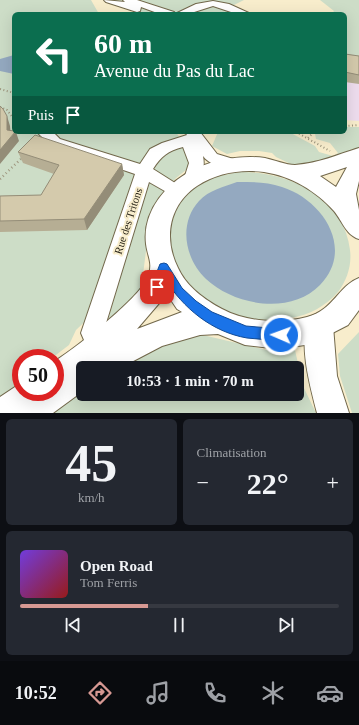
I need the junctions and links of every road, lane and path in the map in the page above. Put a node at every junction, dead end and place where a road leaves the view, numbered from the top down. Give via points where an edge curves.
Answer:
1 (128, 0) edge
2 (164, 0) edge
3 (113, 1) edge
4 (145, 10) edge
5 (158, 12) edge
6 (185, 12) edge
7 (241, 12) edge
8 (0, 89) edge
9 (12, 92) edge
10 (0, 107) edge
11 (12, 115) edge
12 (12, 117) edge
13 (7, 118) edge
14 (359, 125) edge
15 (347, 126) edge
16 (46, 134) edge
17 (300, 134) edge
18 (312, 134) edge
19 (189, 136) edge
20 (308, 138) junction
21 (336, 154) dead end
22 (26, 155) edge
23 (359, 155) edge
24 (235, 165) junction
25 (359, 167) edge
26 (144, 170) junction
27 (291, 172) junction
28 (0, 179) edge
29 (185, 185) junction
30 (354, 222) edge
31 (164, 267) junction
32 (359, 290) edge
33 (217, 321) junction
34 (319, 326) junction
35 (92, 333) dead end
36 (106, 361) edge
37 (64, 373) edge
38 (76, 378) edge
39 (22, 401) edge
40 (4, 413) edge
41 (27, 413) edge
42 (333, 413) edge

1 - 4 street
2 - 4 street via 165,6
3 - 4 street
4 - 5 street
6 - 7 street via 211,2
8 - 9 path
10 - 11 path
12 - 13 path
14 - 15 path
16 - 26 street via 55,142
17 - 20 path
18 - 20 path
19 - 24 street via 212,158
19 - 26 street, Rue des Tritons via 155,153
19 - 29 street via 197,160 196,170
20 - 21 path
22 - 28 path
23 - 27 main road via 322,169
24 - 27 main road via 261,165
24 - 29 main road via 213,170
25 - 30 main road via 349,179 344,194 344,200
26 - 29 street
26 - 35 street, Rue des Tritons
27 - 30 main road via 323,188
29 - 31 main road via 165,207 158,229 158,248
31 - 33 main road via 175,287 187,300
31 - 37 main road via 157,287 141,306 103,343
32 - 34 main road via 344,310
33 - 34 main road via 246,332 267,335 294,334
33 - 36 main road via 195,323 158,334
34 - 42 main road via 321,369
38 - 41 main road
39 - 40 main road

